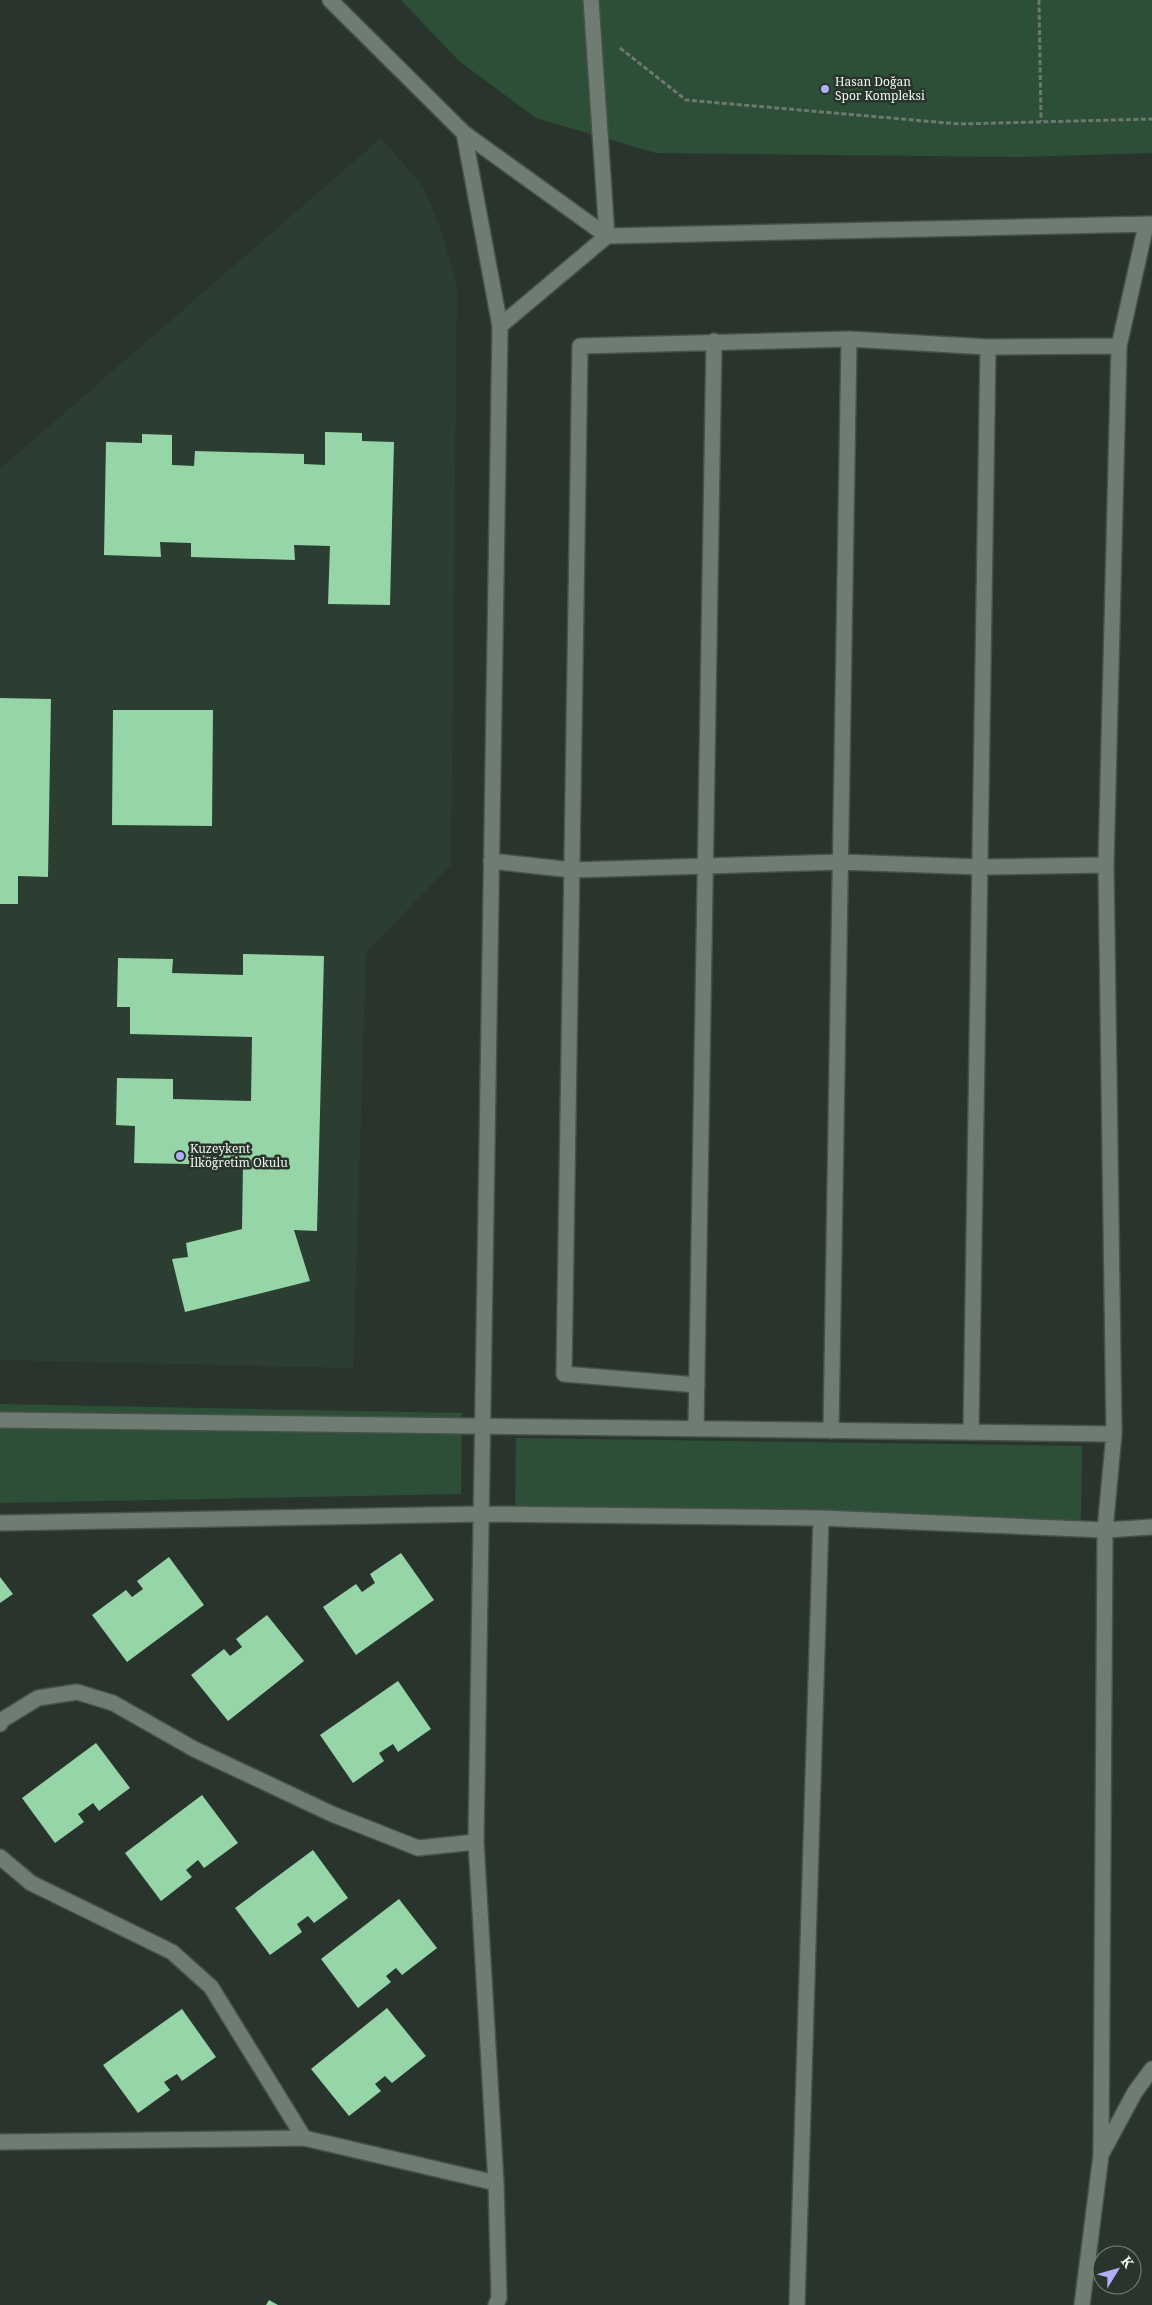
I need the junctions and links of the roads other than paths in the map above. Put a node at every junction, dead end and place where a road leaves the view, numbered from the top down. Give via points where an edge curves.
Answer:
1 (330, 0) edge
2 (591, 0) edge
3 (464, 133) junction
4 (1149, 224) edge
5 (607, 236) junction
6 (500, 326) junction
7 (850, 339) junction
8 (714, 341) junction
9 (1119, 346) junction
10 (988, 347) junction
11 (491, 861) junction
12 (841, 862) junction
13 (706, 864) junction
14 (1106, 864) junction
15 (981, 867) junction
16 (572, 870) junction
17 (697, 1385) junction
18 (0, 1420) edge
19 (481, 1426) junction
20 (696, 1429) junction
21 (831, 1430) junction
22 (971, 1432) junction
23 (1114, 1434) junction
24 (481, 1514) junction
25 (821, 1518) junction
26 (0, 1523) edge
27 (1152, 1528) edge
28 (1105, 1530) junction
29 (0, 1724) edge
30 (476, 1842) junction
31 (0, 1857) edge
32 (1152, 2069) edge
33 (304, 2138) junction
34 (0, 2142) edge
35 (1101, 2155) junction
36 (496, 2183) junction
37 (496, 2305) edge
38 (797, 2305) edge
39 (1082, 2305) edge

1 - 3 street
2 - 5 street
3 - 5 street
3 - 6 street
4 - 5 street
4 - 9 street
5 - 6 street
6 - 11 street
7 - 8 street
7 - 10 street
7 - 12 street
8 - 13 street
8 - 16 street via 580,346
9 - 10 street
9 - 14 street
10 - 15 street
11 - 16 street
11 - 19 street
12 - 13 street
12 - 15 street
12 - 21 street
13 - 16 street
13 - 17 street
14 - 15 street
14 - 23 street
15 - 22 street
16 - 17 street via 564,1374
17 - 20 street
18 - 19 street
19 - 20 street
19 - 24 street
20 - 21 street
21 - 22 street
22 - 23 street
23 - 28 street
24 - 25 street
24 - 26 street
24 - 30 street
25 - 28 street
25 - 38 street
27 - 28 street
28 - 35 street
29 - 30 street via 38,1698 77,1692 113,1703 203,1753 332,1814 418,1848
30 - 36 street
31 - 33 street via 31,1883 172,1952 211,1986
32 - 35 street via 1134,2092
33 - 34 street
33 - 36 street
35 - 39 street
36 - 37 street via 499,2298

